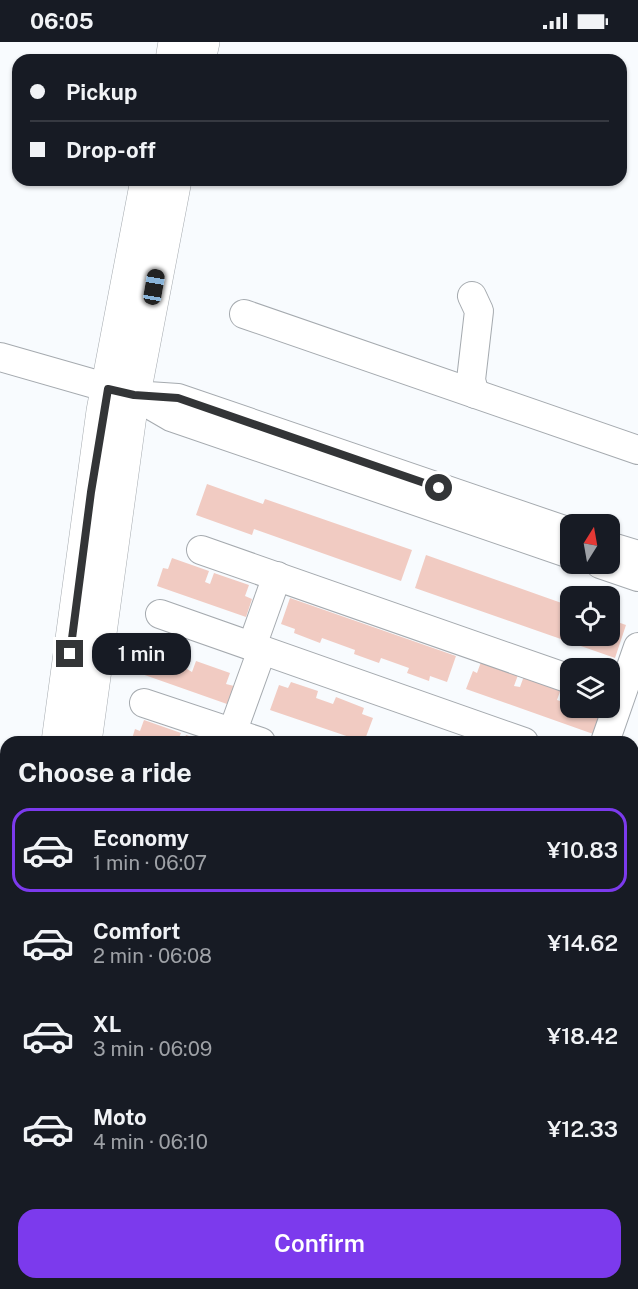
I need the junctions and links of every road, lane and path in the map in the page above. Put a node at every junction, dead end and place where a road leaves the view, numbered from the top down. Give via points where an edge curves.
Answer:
1 (146, 186) edge
2 (172, 186) edge
3 (472, 296) dead end
4 (244, 314) dead end
5 (0, 357) edge
6 (121, 392) junction
7 (475, 394) junction
8 (638, 450) edge
9 (560, 529) edge
10 (620, 549) edge
11 (201, 550) dead end
12 (560, 551) edge
13 (638, 555) edge
14 (620, 571) edge
15 (277, 576) junction
16 (638, 577) edge
17 (160, 614) dead end
18 (638, 647) edge
19 (257, 648) junction
20 (560, 675) edge
21 (620, 685) edge
22 (144, 703) dead end
23 (610, 718) edge
24 (232, 733) junction
25 (59, 736) edge
26 (86, 736) edge
27 (242, 736) edge
28 (507, 736) edge
29 (606, 736) edge

1 - 6 main road
2 - 6 main road
3 - 7 street via 479,310 471,380
4 - 7 street
5 - 6 street
6 - 9 street via 178,398
6 - 12 street via 171,417
6 - 25 main road via 91,492
6 - 26 main road via 116,508
7 - 8 street
10 - 13 street
11 - 15 street
14 - 16 street
15 - 19 street
15 - 20 street
17 - 19 street
18 - 21 street
19 - 24 street
19 - 28 street
22 - 24 street
23 - 29 street
24 - 27 street

